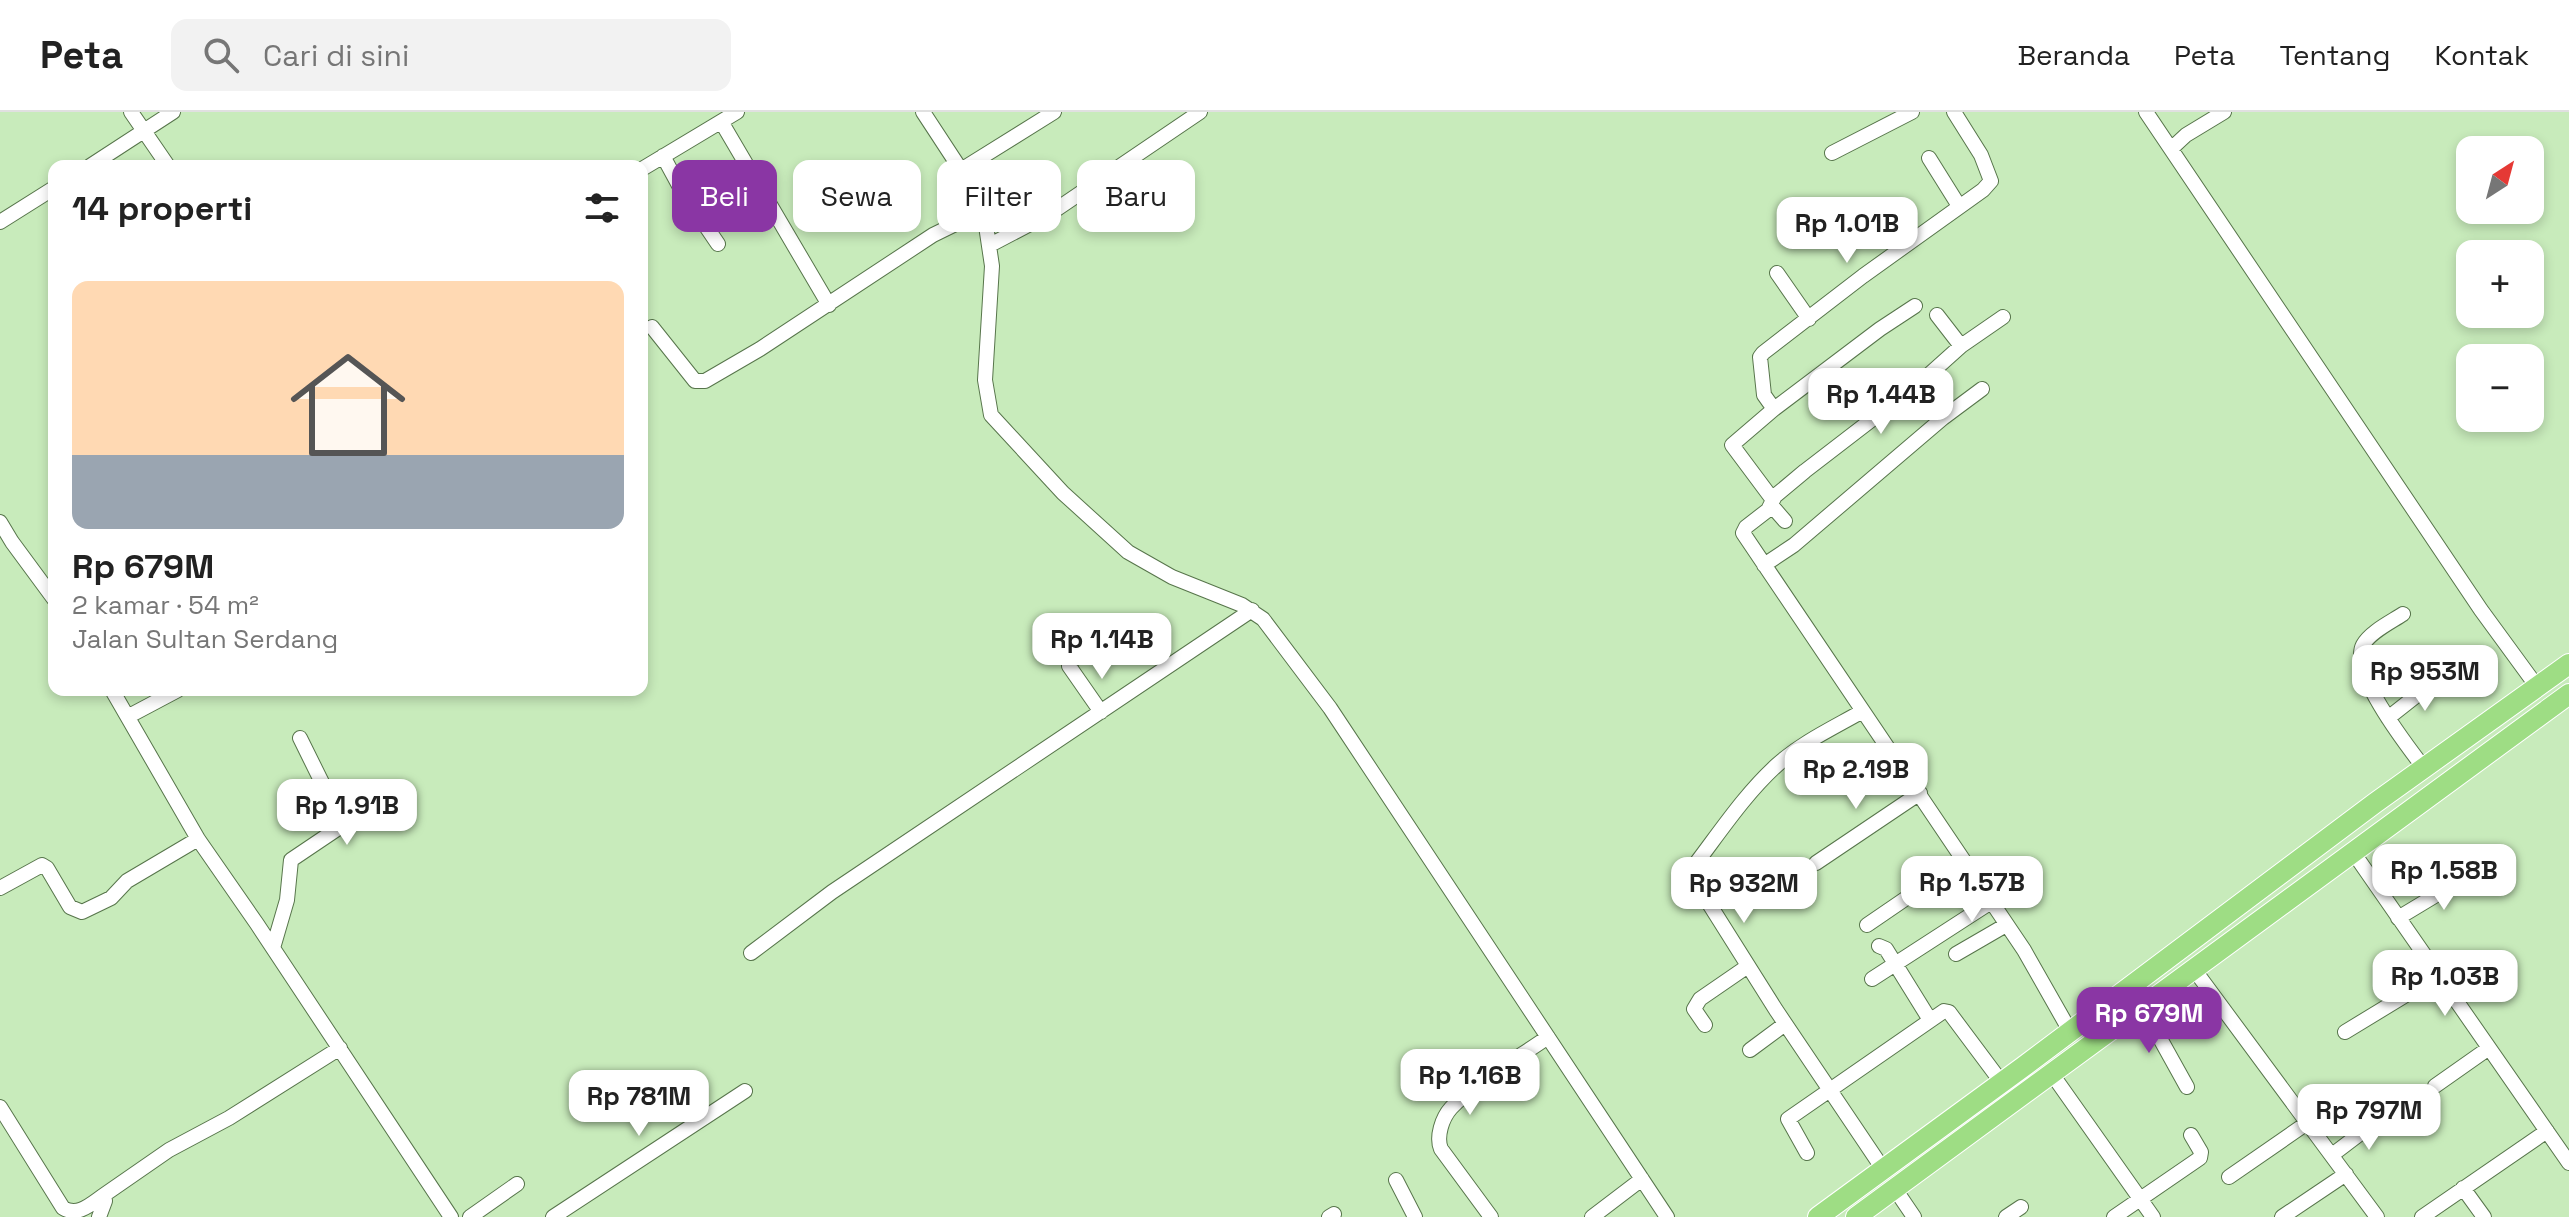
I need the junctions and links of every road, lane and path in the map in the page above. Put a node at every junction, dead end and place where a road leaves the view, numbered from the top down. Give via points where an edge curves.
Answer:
1 (131, 112) edge
2 (173, 112) edge
3 (737, 112) edge
4 (923, 112) edge
5 (1054, 112) edge
6 (1200, 112) edge
7 (1912, 112) edge
8 (1954, 112) edge
9 (2146, 112) edge
10 (2224, 112) edge
11 (722, 123) junction
12 (145, 132) junction
13 (2171, 149) junction
14 (1832, 153) dead end
15 (663, 156) junction
16 (1929, 158) dead end
17 (100, 160) edge
18 (164, 160) edge
19 (954, 160) edge
20 (977, 160) edge
21 (648, 165) edge
22 (48, 192) edge
23 (1959, 206) junction
24 (0, 222) edge
25 (939, 232) edge
26 (987, 232) edge
27 (718, 244) dead end
28 (990, 245) junction
29 (1777, 273) dead end
30 (829, 305) junction
31 (1915, 306) dead end
32 (1937, 315) dead end
33 (2003, 317) dead end
34 (1809, 319) junction
35 (652, 327) dead end
36 (1961, 346) junction
37 (1982, 389) dead end
38 (1774, 409) junction
39 (1772, 502) junction
40 (1785, 521) dead end
41 (0, 522) edge
42 (1764, 565) junction
43 (48, 591) edge
44 (1252, 610) junction
45 (2403, 614) dead end
46 (1092, 648) dead end
47 (2569, 664) edge
48 (2440, 677) dead end
49 (2538, 688) junction
50 (2569, 694) edge
51 (116, 696) edge
52 (167, 696) edge
53 (1101, 712) junction
54 (1861, 712) junction
55 (129, 716) junction
56 (2388, 718) junction
57 (300, 738) dead end
58 (2424, 768) junction
59 (1920, 793) junction
60 (198, 839) junction
61 (2353, 852) junction
62 (1816, 863) dead end
63 (1967, 864) junction
64 (2471, 874) dead end
65 (0, 888) edge
66 (1991, 902) junction
67 (2243, 902) junction
68 (2398, 918) junction
69 (2257, 922) junction
70 (1867, 925) dead end
71 (2006, 925) junction
72 (1879, 946) dead end
73 (273, 948) junction
74 (751, 953) dead end
75 (1956, 954) dead end
76 (1895, 965) junction
77 (1748, 966) junction
78 (2193, 968) junction
79 (2437, 976) junction
80 (1872, 979) dead end
81 (2142, 1006) junction
82 (1930, 1020) junction
83 (1785, 1024) junction
84 (1705, 1025) dead end
85 (2070, 1031) junction
86 (2345, 1032) dead end
87 (1548, 1037) junction
88 (340, 1048) junction
89 (2489, 1048) junction
90 (1750, 1050) dead end
91 (2052, 1074) junction
92 (2002, 1083) junction
93 (2435, 1086) dead end
94 (2187, 1087) dead end
95 (745, 1091) dead end
96 (1829, 1091) junction
97 (0, 1107) edge
98 (2382, 1117) dead end
99 (2307, 1123) junction
100 (2547, 1131) junction
101 (2191, 1135) dead end
102 (1807, 1153) dead end
103 (2332, 1155) junction
104 (2569, 1163) edge
105 (1883, 1169) junction
106 (2346, 1174) junction
107 (2229, 1177) dead end
108 (1642, 1179) junction
109 (1396, 1180) dead end
110 (517, 1184) dead end
111 (2463, 1188) junction
112 (1895, 1189) junction
113 (104, 1195) junction
114 (2140, 1199) junction
115 (2021, 1207) dead end
116 (99, 1217) edge
117 (451, 1217) edge
118 (470, 1217) edge
119 (553, 1217) edge
120 (1415, 1217) edge
121 (1491, 1217) edge
122 (1592, 1217) edge
123 (1667, 1217) edge
124 (1818, 1217) edge
125 (1856, 1217) edge
126 (1914, 1217) edge
127 (2006, 1217) edge
128 (2114, 1217) edge
129 (2153, 1217) edge
130 (2282, 1217) edge
131 (2377, 1217) edge
132 (2422, 1217) edge
133 (2484, 1217) edge

1 - 12 street
2 - 12 street
3 - 11 street
4 - 19 street
5 - 20 street
6 - 28 street via 1051,213
7 - 14 street
8 - 23 street via 1991,179
9 - 13 street
10 - 13 street
11 - 15 street
11 - 30 street
12 - 17 street
12 - 18 street
13 - 49 street
15 - 21 street
15 - 27 street
16 - 23 street
22 - 24 street
23 - 34 street
25 - 30 street
26 - 28 street
28 - 44 street via 985,380 991,415 1063,493 1128,552
29 - 34 street
30 - 35 street via 705,381 695,381 687,373
31 - 38 street
32 - 36 street
33 - 36 street
34 - 38 street via 1760,357 1764,395
36 - 39 street
37 - 42 street
38 - 39 street via 1732,445
39 - 40 street
39 - 42 street via 1743,531
41 - 43 street
42 - 54 street
44 - 53 street
44 - 87 street via 1330,708
45 - 56 street via 2362,647 2369,685
46 - 53 street via 1069,666
47 - 49 highway
48 - 56 street
49 - 58 highway
50 - 61 highway
51 - 55 street
52 - 55 street
53 - 74 street via 832,892
54 - 59 street
54 - 77 street via 1778,764 1694,866 1692,879
55 - 60 street
56 - 58 street
57 - 73 street via 340,827 291,860 287,900
58 - 67 highway
59 - 62 street
59 - 63 street
60 - 65 street via 82,912 70,907 42,865
60 - 73 street
61 - 68 street
61 - 69 highway
63 - 66 street
63 - 70 street
64 - 68 street
66 - 71 street
66 - 76 street
67 - 69 highway
67 - 85 highway
68 - 79 street
69 - 78 highway
71 - 75 street
71 - 85 street
72 - 76 street
73 - 88 street
76 - 80 street
76 - 82 street
77 - 83 street
77 - 84 street via 1700,999 1694,1009
78 - 81 highway
78 - 99 street
79 - 86 street
79 - 89 street
81 - 91 highway
81 - 94 street
82 - 92 street via 1949,1012
82 - 96 street
83 - 90 street
83 - 96 street
85 - 92 highway
87 - 108 street
87 - 121 street via 1451,1107 1440,1131 1441,1149
88 - 113 street
88 - 117 street
89 - 93 street
89 - 100 street
91 - 112 highway
91 - 114 street
92 - 105 highway
95 - 119 street
96 - 102 street via 1788,1120
96 - 105 street
97 - 113 street via 63,1208 79,1213
98 - 103 street
99 - 103 street
99 - 107 street
100 - 104 street
100 - 111 street
101 - 114 street via 2200,1158
103 - 106 street
105 - 124 highway
106 - 130 street
106 - 131 street
108 - 122 street
108 - 123 street
109 - 120 street
110 - 118 street
111 - 132 street
111 - 133 street
112 - 125 highway
112 - 126 street
113 - 116 street
114 - 128 street
114 - 129 street
115 - 127 street

